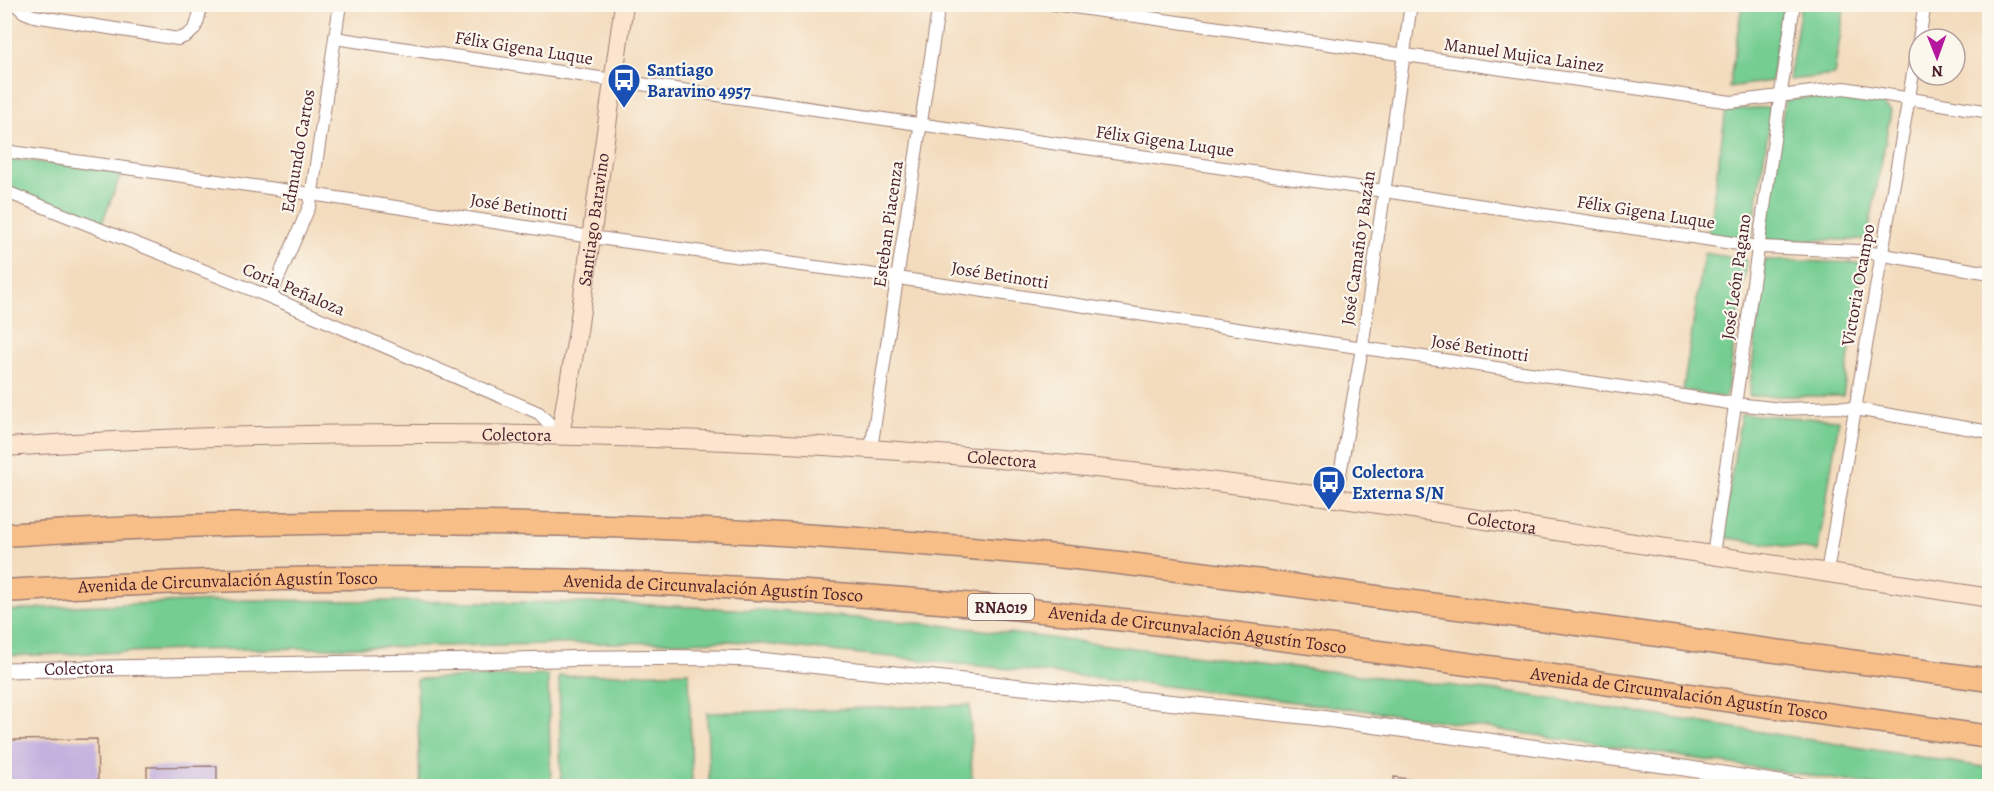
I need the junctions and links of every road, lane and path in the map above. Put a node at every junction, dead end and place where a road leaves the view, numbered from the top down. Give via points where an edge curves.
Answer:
1 (15, 4) edge
2 (201, 4) edge
3 (340, 4) edge
4 (624, 4) edge
5 (939, 4) edge
6 (1053, 4) edge
7 (1411, 4) edge
8 (1794, 4) edge
9 (1925, 4) edge
10 (335, 38) junction
11 (1403, 56) junction
12 (613, 80) junction
13 (1780, 96) junction
14 (1909, 98) junction
15 (1989, 112) edge
16 (921, 124) junction
17 (4, 151) edge
18 (1384, 190) junction
19 (4, 191) edge
20 (311, 194) junction
21 (591, 237) junction
22 (1759, 247) junction
23 (1881, 254) junction
24 (1989, 273) edge
25 (898, 278) junction
26 (270, 297) junction
27 (1362, 348) junction
28 (1736, 404) junction
29 (1855, 409) junction
30 (1989, 432) edge
31 (560, 435) junction
32 (4, 447) edge
33 (871, 449) junction
34 (1336, 497) junction
35 (4, 535) edge
36 (1713, 555) junction
37 (1827, 572) junction
38 (4, 591) edge
39 (1989, 598) edge
40 (4, 670) edge
41 (1989, 680) edge
42 (1989, 737) edge
43 (1800, 786) edge

1 - 2 street via 34,16 178,39 194,30
3 - 10 street, Edmundo Cartos
4 - 12 main road, Santiago Baravino
5 - 16 street, Esteban Piacenza
6 - 11 street, Manuel Mujica Lainez
7 - 11 street, José Camaño y Bazán
8 - 13 street, José León Pagano
9 - 14 street, Victoria Ocampo
10 - 12 street, Félix Gigena Luque
10 - 20 street, Edmundo Cartos
11 - 13 street, Manuel Mujica Lainez via 1731,102
11 - 18 street, José Camaño y Bazán
12 - 16 street, Félix Gigena Luque
12 - 21 main road, Santiago Baravino
13 - 14 street, Manuel Mujica Lainez via 1844,88
13 - 22 street, José León Pagano
14 - 15 street, Manuel Mujica Lainez
14 - 23 street, Victoria Ocampo
16 - 18 street, Félix Gigena Luque
16 - 25 street, Esteban Piacenza
17 - 20 street, José Betinotti
18 - 22 street, Félix Gigena Luque
18 - 27 street, José Camaño y Bazán
19 - 26 street, Coria Peñaloza
20 - 21 street, José Betinotti
20 - 26 street, Edmundo Cartos via 306,216
21 - 25 street, José Betinotti
21 - 31 main road, Santiago Baravino
22 - 23 street, Félix Gigena Luque
22 - 28 street, José León Pagano
23 - 24 street, Félix Gigena Luque
23 - 29 street, Victoria Ocampo
25 - 27 street, José Betinotti
25 - 33 street, Esteban Piacenza
26 - 31 street, Coria Peñaloza via 539,412
27 - 28 street, José Betinotti
27 - 34 street, José Camaño y Bazán
28 - 29 street, José Betinotti via 1782,409
28 - 36 street, José León Pagano
29 - 30 street, José Betinotti
29 - 37 street, Victoria Ocampo
31 - 32 main road, Colectora via 401,433
31 - 33 main road, Colectora
33 - 34 main road, Colectora via 1059,464
34 - 36 main road, Colectora
35 - 41 highway via 186,526 436,523 704,531 906,543 1221,575
36 - 37 main road, Colectora
37 - 39 main road, Colectora
38 - 42 highway, Avenida de Circunvalación Agustín Tosco / RNA019 via 243,580 424,579 556,580 869,596 1185,626
40 - 43 street, Colectora via 655,657 750,659 1312,717

